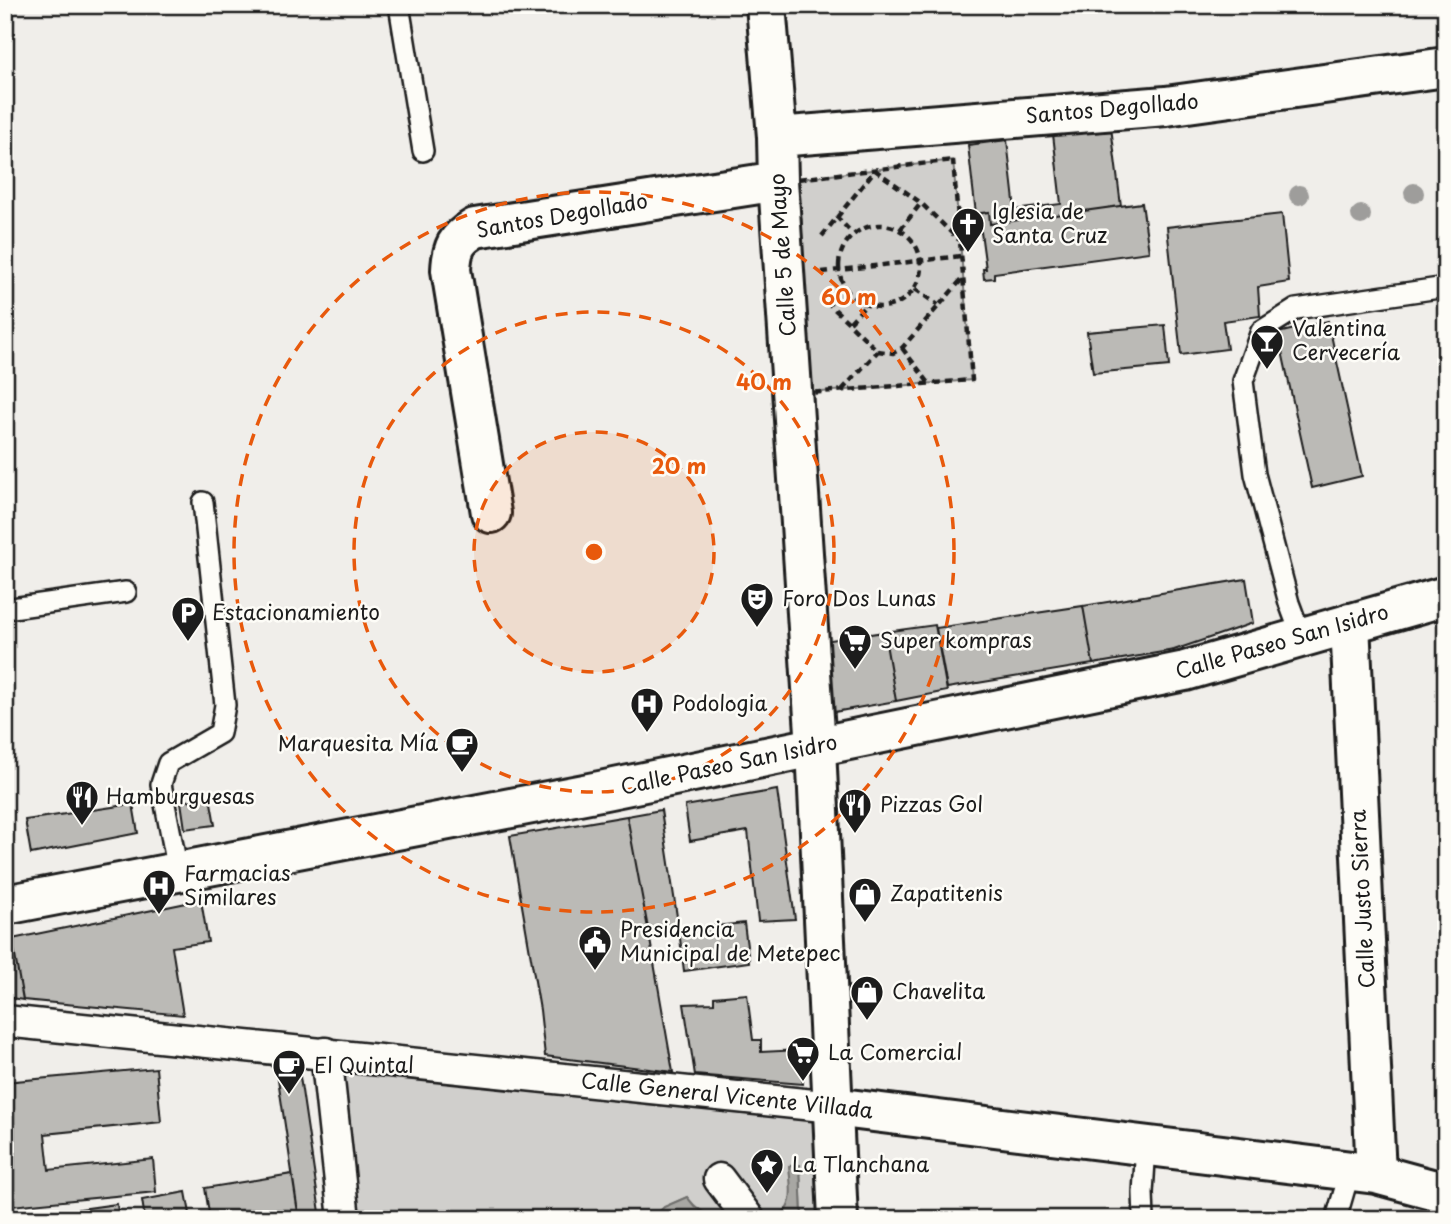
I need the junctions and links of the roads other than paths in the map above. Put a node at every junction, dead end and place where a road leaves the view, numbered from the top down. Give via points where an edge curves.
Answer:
1 (398, 5) edge
2 (766, 5) edge
3 (1446, 67) edge
4 (777, 137) junction
5 (423, 151) dead end
6 (778, 181) junction
7 (1446, 287) edge
8 (204, 502) dead end
9 (491, 513) dead end
10 (126, 592) dead end
11 (1446, 596) edge
12 (5, 609) edge
13 (1350, 623) junction
14 (1302, 638) junction
15 (816, 747) junction
16 (178, 871) junction
17 (5, 905) edge
18 (5, 1021) edge
19 (326, 1053) junction
20 (832, 1107) junction
21 (1146, 1145) junction
22 (1363, 1173) junction
23 (719, 1179) dead end
24 (1446, 1194) edge
25 (344, 1219) edge
26 (749, 1219) edge
27 (838, 1219) edge
28 (1144, 1219) edge
29 (1336, 1219) edge

1 - 5 lane
2 - 4 street, Calle 5 de Mayo
3 - 4 street, Santos Degollado via 1166,106
4 - 6 street, Calle 5 de Mayo
6 - 9 street, Santos Degollado via 475,228 461,236 452,254 451,270
6 - 15 street, Calle 5 de Mayo
7 - 14 lane via 1296,309 1261,331 1243,381 1255,474
8 - 16 lane via 225,705 220,733 168,763 161,784
10 - 12 lane
11 - 13 street, Calle Paseo San Isidro
13 - 14 street, Calle Paseo San Isidro
13 - 22 street, Calle Justo Sierra
14 - 15 street, Calle Paseo San Isidro via 1185,671
15 - 16 street, Calle Paseo San Isidro
15 - 20 street, Calle 5 de Mayo
16 - 17 street, Calle Paseo San Isidro
18 - 19 street, Calle General Vicente Villada
19 - 20 street, Calle General Vicente Villada
19 - 25 street
20 - 21 street, Calle General Vicente Villada
20 - 27 street, Calle 5 de Mayo
21 - 22 street, Calle General Vicente Villada
21 - 28 lane
22 - 24 street, Calle General Vicente Villada
22 - 29 lane
23 - 26 street

